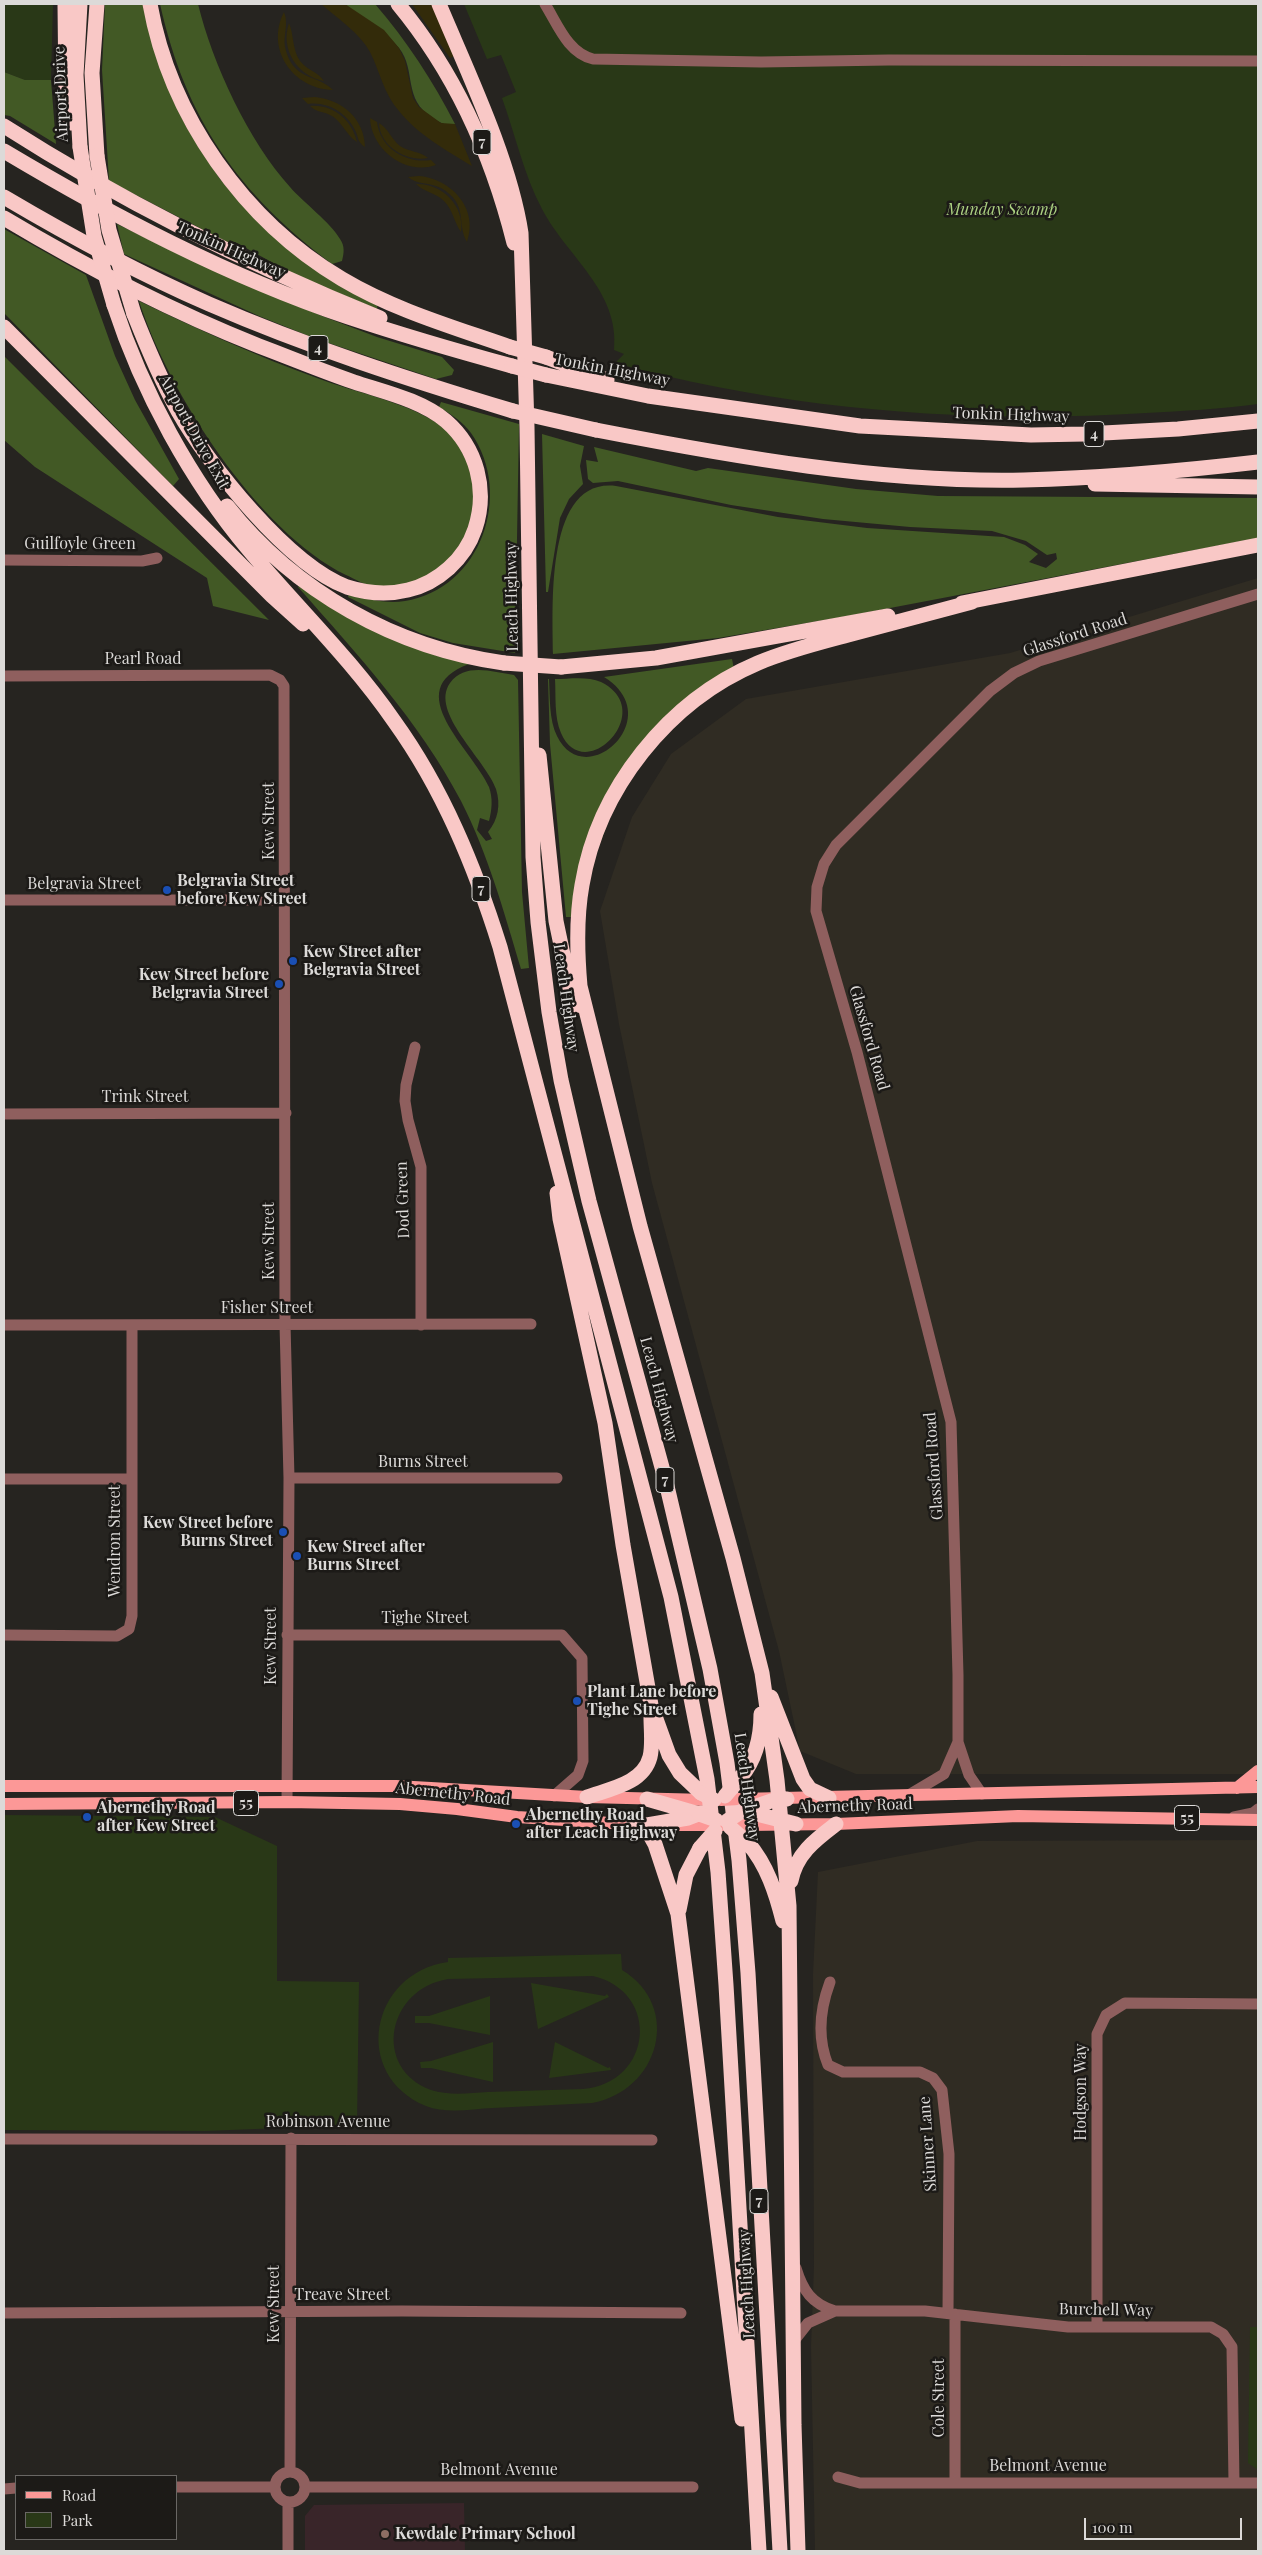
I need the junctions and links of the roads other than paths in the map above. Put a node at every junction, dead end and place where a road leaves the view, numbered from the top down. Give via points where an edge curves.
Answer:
1 (65, 4) edge
2 (80, 4) edge
3 (96, 4) edge
4 (150, 4) edge
5 (398, 4) edge
6 (439, 4) edge
7 (545, 4) edge
8 (1258, 61) edge
9 (4, 126) edge
10 (78, 145) junction
11 (4, 151) edge
12 (85, 182) joint
13 (4, 197) edge
14 (4, 218) edge
15 (523, 299) junction
16 (4, 327) edge
17 (476, 356) junction
18 (648, 396) junction
19 (1258, 421) edge
20 (174, 437) junction
21 (1258, 462) edge
22 (1023, 480) junction
23 (1258, 487) edge
24 (1258, 545) edge
25 (157, 558) dead end
26 (4, 560) edge
27 (1258, 594) edge
28 (972, 602) junction
29 (345, 661) junction
30 (4, 676) edge
31 (280, 680) joint
32 (531, 712) junction
33 (4, 900) edge
34 (284, 900) junction
35 (415, 1047) dead end
36 (286, 1113) junction
37 (4, 1114) edge
38 (552, 1147) junction
39 (625, 1166) junction
40 (285, 1324) junction
41 (531, 1324) dead end
42 (4, 1325) edge
43 (132, 1325) junction
44 (420, 1325) junction
45 (289, 1478) junction
46 (557, 1478) dead end
47 (4, 1479) edge
48 (131, 1479) junction
49 (287, 1635) junction
50 (4, 1636) edge
51 (762, 1672) junction
52 (651, 1705) junction
53 (958, 1742) junction
54 (1258, 1771) edge
55 (4, 1786) edge
56 (287, 1786) junction
57 (1258, 1787) edge
58 (1237, 1788) junction
59 (982, 1794) junction
60 (554, 1796) junction
61 (907, 1796) junction
62 (587, 1797) junction
63 (830, 1798) junction
64 (781, 1799) junction
65 (647, 1800) joint
66 (717, 1800) junction
67 (287, 1802) junction
68 (4, 1804) edge
69 (696, 1809) junction
70 (1258, 1809) edge
71 (744, 1811) junction
72 (1224, 1819) junction
73 (1258, 1820) edge
74 (780, 1823) junction
75 (723, 1824) junction
76 (796, 1824) joint
77 (836, 1824) junction
78 (640, 1825) junction
79 (789, 1906) junction
80 (678, 1914) junction
81 (789, 1956) junction
82 (830, 1982) dead end
83 (1258, 2004) edge
84 (291, 2138) junction
85 (4, 2139) edge
86 (652, 2140) dead end
87 (793, 2260) junction
88 (835, 2311) junction
89 (290, 2312) junction
90 (4, 2313) edge
91 (681, 2313) dead end
92 (952, 2314) junction
93 (1097, 2327) junction
94 (794, 2342) junction
95 (290, 2471) junction
96 (838, 2477) dead end
97 (955, 2482) junction
98 (1234, 2483) junction
99 (1258, 2483) edge
100 (178, 2487) edge
101 (274, 2487) junction
102 (306, 2487) junction
103 (692, 2487) dead end
104 (288, 2502) junction
105 (758, 2546) edge
106 (288, 2551) edge
107 (780, 2551) edge
108 (798, 2551) edge

1 - 10 highway via 66,98
2 - 10 highway, Airport Drive via 76,75
3 - 14 highway, bridge via 92,81 97,156 109,230 134,314 178,411 216,468 256,515 332,580 360,590 400,592 424,585 458,559 477,521 480,486 475,463 466,444 439,416 421,406 310,366 176,310 64,254
4 - 18 highway, bridge via 168,70 202,140 251,204 300,250 341,278 411,312 546,357
5 - 15 highway, 7 via 460,95 485,149 506,213
6 - 15 highway via 494,140 518,212
7 - 8 street via 571,46 578,53 594,59
9 - 17 highway via 114,192 256,265
10 - 12 highway, Airport Drive, bridge
11 - 17 highway, Tonkin Highway / 4 via 116,215 242,275 348,317
12 - 20 highway, Airport Drive Exit, bridge via 98,252 114,305 147,386
13 - 22 highway, 4, bridge via 152,277 259,325 406,379 513,411 596,430 793,464 910,476
15 - 32 highway, Leach Highway / 7
16 - 29 highway via 272,596
17 - 18 highway, Tonkin Highway / 4, bridge via 546,376
18 - 19 highway, Tonkin Highway / 4 via 860,426 1031,435 1178,429
20 - 28 highway, bridge via 237,519 279,560 318,591 361,618 412,641 456,654 504,663 561,667 656,658
20 - 29 highway, Airport Drive Exit via 197,478 233,530
21 - 22 highway, 4 via 1180,471
22 - 23 highway via 1130,486
24 - 28 highway
25 - 26 street, Guilfoyle Green via 142,561
27 - 53 street, Glassford Road via 1039,661 1014,673 990,691 836,846 824,864 817,887 816,911 820,933 857,1052 951,1422
28 - 39 highway via 785,653 735,674 668,724 615,792 586,864 578,907 577,957 580,986
29 - 38 highway, Leach Highway / 7 via 394,720 456,827 500,947
30 - 31 street, Pearl Road via 270,676
31 - 34 street, Kew Street via 285,692
32 - 39 highway via 543,776 552,888 562,956 590,1069
32 - 107 highway, Leach Highway / 7 via 533,857 538,922 561,1080 589,1201 666,1482 710,1669 727,1763 748,1973
33 - 34 street, Belgravia Street
34 - 36 street, Kew Street
35 - 44 street, Dod Green via 405,1101 421,1167
36 - 37 street, Trink Street
36 - 40 street, Kew Street
38 - 52 highway, 7 via 560,1219 605,1422
38 - 105 highway, Leach Highway / 7 via 671,1597 707,1779 726,1985
39 - 51 highway via 734,1558
40 - 43 street, Fisher Street
40 - 44 street, Fisher Street
40 - 45 street, Kew Street
41 - 44 street, Fisher Street
42 - 43 street, Fisher Street
43 - 48 street, Wendron Street
45 - 46 street, Burns Street
45 - 49 street, Kew Street
47 - 48 street
48 - 50 street, Wendron Street via 132,1616 128,1630 117,1636
49 - 56 street, Kew Street
49 - 60 street, Tighe Street via 562,1634 582,1658 583,1762 578,1775
51 - 63 highway via 803,1779 810,1789
51 - 64 highway
51 - 66 highway, bridge via 761,1725 753,1758 742,1777
52 - 62 highway, 7 via 651,1756 647,1766 630,1782
52 - 69 highway, 7 via 669,1755
53 - 59 street, Glassford Road via 969,1775
53 - 61 street, Glassford Road via 944,1774
54 - 58 main road
55 - 56 main road, Abernethy Road / 55
56 - 60 main road, Abernethy Road / 55 via 396,1786
56 - 67 street, Kew Street
57 - 58 main road, Abernethy Road / 55
58 - 59 main road, Abernethy Road / 55
59 - 61 main road, Abernethy Road / 55
60 - 62 main road, Abernethy Road / 55
61 - 63 main road, Abernethy Road / 55
62 - 65 main road, Abernethy Road / 55
63 - 64 main road, Abernethy Road / 55
64 - 71 highway
64 - 74 highway
65 - 69 highway, 7
66 - 69 highway, 7, bridge
66 - 69 highway
66 - 71 highway, 7
67 - 68 main road, Abernethy Road / 55
67 - 78 main road, Abernethy Road / 55 via 428,1806 517,1817
69 - 75 highway, 7, bridge
69 - 78 highway via 667,1823
70 - 72 street
71 - 74 highway, 7
71 - 75 highway, bridge
72 - 73 main road, Abernethy Road / 55
72 - 77 main road, Abernethy Road / 55 via 1018,1816
74 - 76 highway, 7
74 - 79 highway, 7
75 - 80 highway, bridge via 700,1848 686,1875
75 - 81 highway, 7, bridge via 758,1854 783,1920
76 - 77 main road, Abernethy Road / 55
77 - 79 highway, 7 via 798,1858 791,1880
78 - 80 highway via 656,1844
79 - 81 highway, 7
80 - 105 highway
81 - 87 highway, 7
82 - 92 street, Skinner Lane via 822,2004 822,2048 828,2065 843,2072 920,2072 933,2078 942,2090 949,2154
83 - 93 street, Hodgson Way via 1125,2004 1106,2015 1097,2034
84 - 85 street, Robinson Avenue
84 - 86 street, Robinson Avenue
84 - 89 street, Kew Street
87 - 88 street, Burchell Way via 802,2286 811,2299 821,2307
87 - 94 highway, 7
88 - 92 street, Burchell Way
88 - 94 street, Burchell Way via 808,2323
89 - 90 street, Treave Street
89 - 91 street, Treave Street
89 - 95 street, Kew Street
92 - 93 street, Burchell Way via 1068,2327
92 - 97 street, Cole Street
93 - 98 street, Burchell Way via 1211,2327 1223,2334 1232,2347
94 - 108 highway, 7
95 - 101 street via 277,2478
95 - 102 street via 299,2474
96 - 97 street, Belmont Avenue via 860,2483
97 - 98 street, Belmont Avenue
98 - 99 street, Belmont Avenue
100 - 101 street
101 - 104 street via 277,2495
102 - 103 street, Belmont Avenue
102 - 104 street via 302,2496
104 - 106 street

